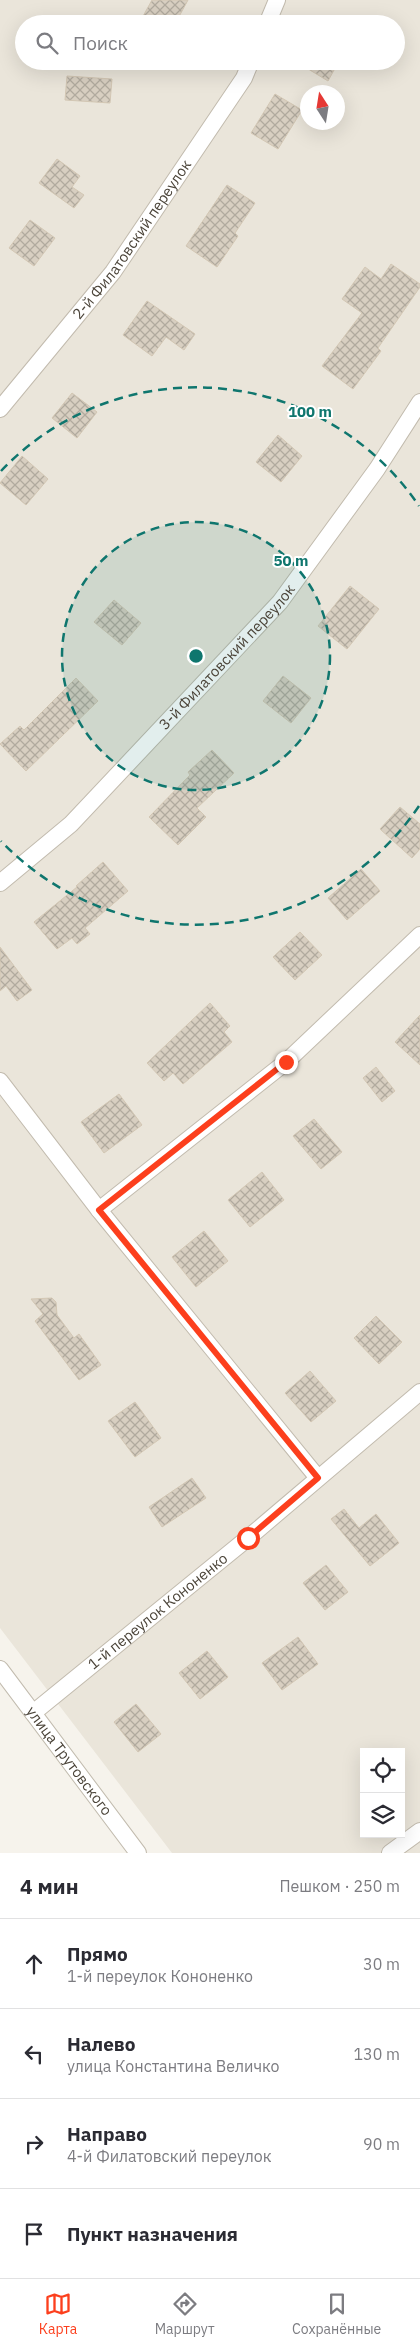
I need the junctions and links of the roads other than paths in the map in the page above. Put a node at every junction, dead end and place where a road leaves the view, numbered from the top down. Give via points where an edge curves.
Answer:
1 (276, 0) edge
2 (270, 15) edge
3 (247, 70) edge
4 (420, 402) edge
5 (0, 409) edge
6 (0, 883) edge
7 (420, 935) edge
8 (0, 1081) edge
9 (99, 1210) junction
10 (420, 1392) edge
11 (318, 1478) junction
12 (0, 1669) edge
13 (33, 1712) junction
14 (420, 1831) edge
15 (138, 1853) edge
16 (390, 1853) edge

1 - 2 street
3 - 5 street, 2-й Филатовский переулок via 113,272
4 - 6 street, 3-й Филатовский переулок via 377,469 280,602 71,824
7 - 9 street via 286,1062
8 - 9 street
9 - 11 street
10 - 11 street, 1-й переулок Кононенко
11 - 13 street, 1-й переулок Кононенко
12 - 13 street, улица Трутовского
13 - 15 street, улица Трутовского
14 - 16 street

